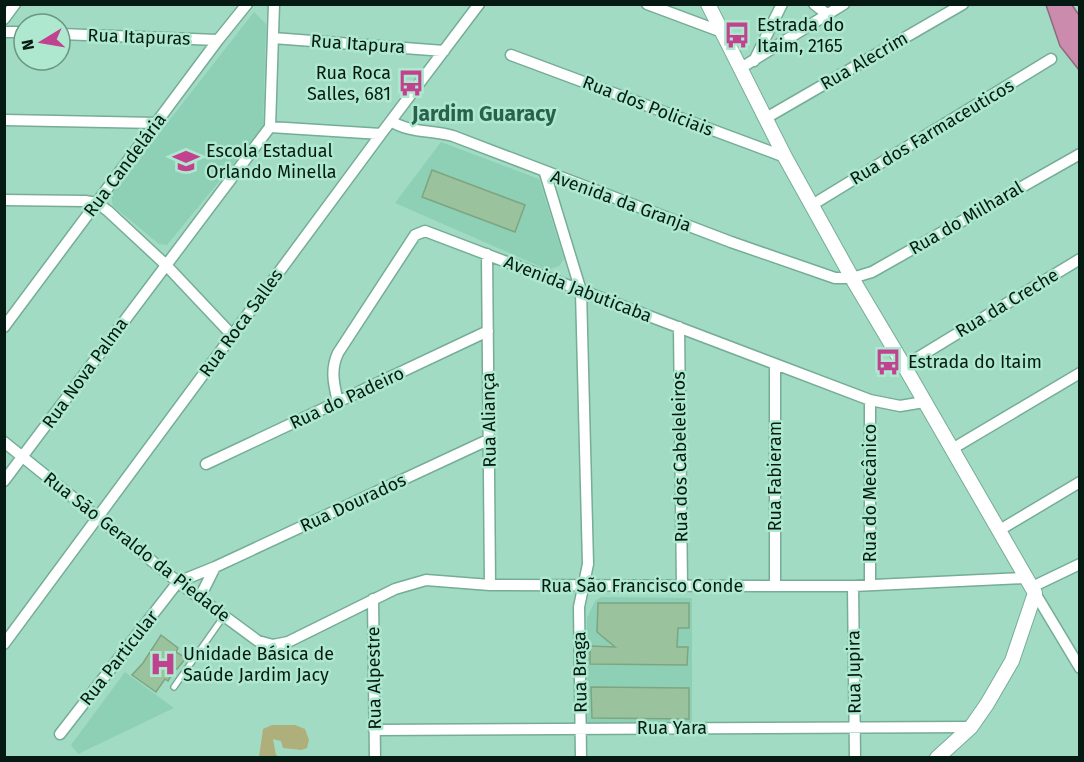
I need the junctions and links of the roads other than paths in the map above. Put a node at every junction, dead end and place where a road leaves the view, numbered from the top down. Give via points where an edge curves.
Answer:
1 (15, 4) edge
2 (247, 4) edge
3 (274, 4) edge
4 (479, 4) edge
5 (647, 4) edge
6 (708, 4) edge
7 (782, 4) edge
8 (814, 4) edge
9 (844, 4) edge
10 (963, 4) edge
11 (828, 15) junction
12 (4, 19) edge
13 (722, 32) junction
14 (72, 34) edge
15 (273, 38) junction
16 (218, 40) junction
17 (444, 51) junction
18 (510, 55) dead end
19 (1051, 59) dead end
20 (754, 61) junction
21 (741, 68) junction
22 (766, 118) junction
23 (4, 120) edge
24 (391, 121) junction
25 (157, 123) junction
26 (270, 127) junction
27 (381, 134) junction
28 (1080, 154) edge
29 (785, 158) junction
30 (545, 172) junction
31 (4, 200) edge
32 (97, 203) junction
33 (812, 205) junction
34 (487, 254) junction
35 (1080, 259) edge
36 (165, 264) junction
37 (852, 278) junction
38 (581, 291) junction
39 (4, 327) edge
40 (679, 327) junction
41 (488, 331) junction
42 (232, 335) junction
43 (775, 366) junction
44 (904, 366) junction
45 (1080, 373) edge
46 (870, 400) junction
47 (338, 402) junction
48 (924, 402) junction
49 (490, 439) junction
50 (4, 442) edge
51 (952, 449) junction
52 (23, 457) junction
53 (206, 464) dead end
54 (4, 481) edge
55 (1080, 482) edge
56 (99, 517) junction
57 (998, 531) junction
58 (1080, 564) edge
59 (215, 567) junction
60 (178, 582) junction
61 (490, 585) junction
62 (870, 585) junction
63 (584, 586) junction
64 (775, 586) junction
65 (854, 586) junction
66 (1030, 586) junction
67 (682, 587) junction
68 (200, 597) junction
69 (373, 599) junction
70 (224, 616) junction
71 (4, 644) edge
72 (273, 645) joint
73 (1080, 668) edge
74 (174, 687) dead end
75 (855, 727) junction
76 (970, 727) junction
77 (581, 729) junction
78 (374, 730) junction
79 (60, 734) dead end
80 (375, 758) edge
81 (581, 758) edge
82 (855, 758) edge
83 (937, 758) edge

1 - 12 street
2 - 16 street, Rua Candelária
3 - 15 street
4 - 17 street, Rua Roca Salles
5 - 13 street
6 - 13 street
7 - 20 street
8 - 11 street
9 - 11 street
10 - 22 street, Rua Alecrim
11 - 20 street
13 - 21 street
14 - 16 street, Rua Itapuras
15 - 17 street, Rua Itapura
15 - 26 street
16 - 25 street, Rua Candelária
17 - 24 street, Rua Roca Salles
18 - 29 street, Rua dos Policiais
19 - 33 street, Rua dos Farmaceuticos
20 - 21 street
21 - 22 street
22 - 29 street
23 - 25 street
24 - 27 street, Rua Roca Salles
24 - 30 street, Avenida da Granja via 406,129 453,136
25 - 32 street, Rua Candelária
26 - 27 street
26 - 36 street, Rua Nova Palma
27 - 42 street, Rua Roca Salles
28 - 37 street, Rua do Milharal via 872,272
29 - 33 street
30 - 37 street, Avenida da Granja via 835,278
30 - 38 street
31 - 32 street
32 - 36 street
32 - 39 street, Rua Candelária
33 - 37 street
34 - 38 street, Avenida Jabuticaba
34 - 41 street, Rua Aliança
34 - 47 street, Avenida Jabuticaba via 428,231 417,233 345,339 334,362
35 - 44 street, Rua da Creche
36 - 42 street
36 - 52 street, Rua Nova Palma
37 - 44 street
38 - 40 street, Avenida Jabuticaba
38 - 63 street via 588,564
40 - 43 street, Avenida Jabuticaba
40 - 67 street, Rua dos Cabeleleiros
41 - 47 street, Rua do Padeiro
41 - 49 street, Rua Aliança
42 - 56 street, Rua Roca Salles
43 - 46 street, Avenida Jabuticaba
43 - 64 street, Rua Fabieram
44 - 48 street
45 - 51 street
46 - 48 street, Avenida Jabuticaba via 900,406
46 - 62 street, Rua do Mecânico
47 - 53 street, Rua do Padeiro
48 - 51 street
49 - 59 street, Rua Dourados
49 - 61 street, Rua Aliança
50 - 52 street, Rua São Geraldo da Piedade
51 - 57 street
52 - 54 street, Rua Nova Palma
52 - 56 street, Rua São Geraldo da Piedade
55 - 57 street
56 - 60 street, Rua São Geraldo da Piedade
56 - 71 street, Rua Roca Salles
57 - 66 street
58 - 66 street
59 - 60 street, Rua Dourados
59 - 68 street
60 - 68 street, Rua São Geraldo da Piedade
60 - 79 street, Rua Particular
61 - 63 street, Rua São Francisco Conde
61 - 69 street, Rua São Francisco Conde via 426,579
62 - 65 street, Rua São Francisco Conde
62 - 66 street, Rua São Francisco Conde
63 - 67 street, Rua São Francisco Conde
63 - 77 street, Rua Braga via 579,607
64 - 65 street, Rua São Francisco Conde
64 - 67 street, Rua São Francisco Conde
65 - 75 street, Rua Jupira
66 - 73 street
66 - 76 street via 1012,661
68 - 70 street, Rua São Geraldo da Piedade
69 - 72 street, Rua São Francisco Conde via 288,642
69 - 78 street, Rua Alpestre
70 - 72 street, Rua São Geraldo da Piedade via 258,641
70 - 74 lane
75 - 76 street, Rua Yara
75 - 77 street, Rua Yara
75 - 82 street, Rua Jupira
76 - 83 street
77 - 78 street, Rua Yara
77 - 81 street, Rua Braga
78 - 80 street, Rua Alpestre

